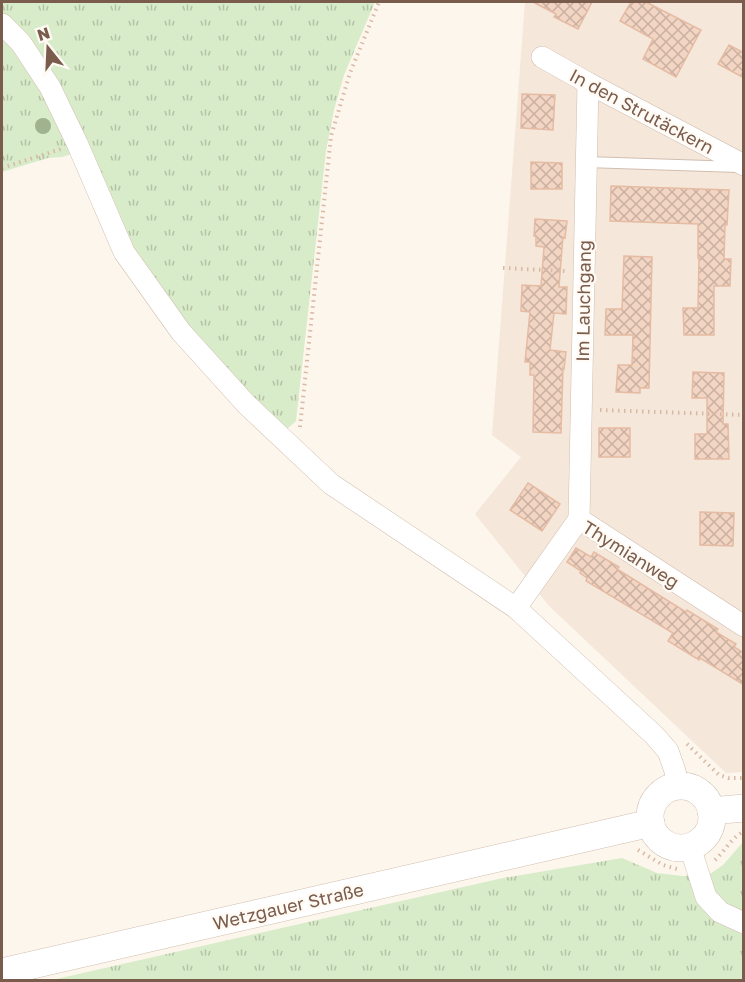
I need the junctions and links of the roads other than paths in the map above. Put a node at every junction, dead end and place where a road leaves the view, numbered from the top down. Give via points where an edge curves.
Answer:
1 (2, 24) edge
2 (542, 57) dead end
3 (588, 83) junction
4 (586, 162) junction
5 (744, 166) edge
6 (579, 519) junction
7 (516, 608) junction
8 (744, 626) edge
9 (679, 786) junction
10 (744, 808) edge
11 (711, 811) junction
12 (651, 823) junction
13 (694, 857) junction
14 (744, 923) edge
15 (2, 972) edge

1 - 7 street via 21,43 50,87 124,252 181,332 246,404 331,484
2 - 3 street, In den Strutäckern
3 - 4 street, Im Lauchgang
3 - 5 street, In den Strutäckern
4 - 5 lane
4 - 6 street, Im Lauchgang
6 - 7 street, Thymianweg
6 - 8 street, Thymianweg
7 - 9 street via 654,735 668,751
9 - 11 street via 703,795
9 - 12 street via 658,797
10 - 11 street
11 - 13 street via 709,832
12 - 13 street via 657,836 667,844
12 - 15 street, Wetzgauer Straße
13 - 14 street via 706,897 720,912

